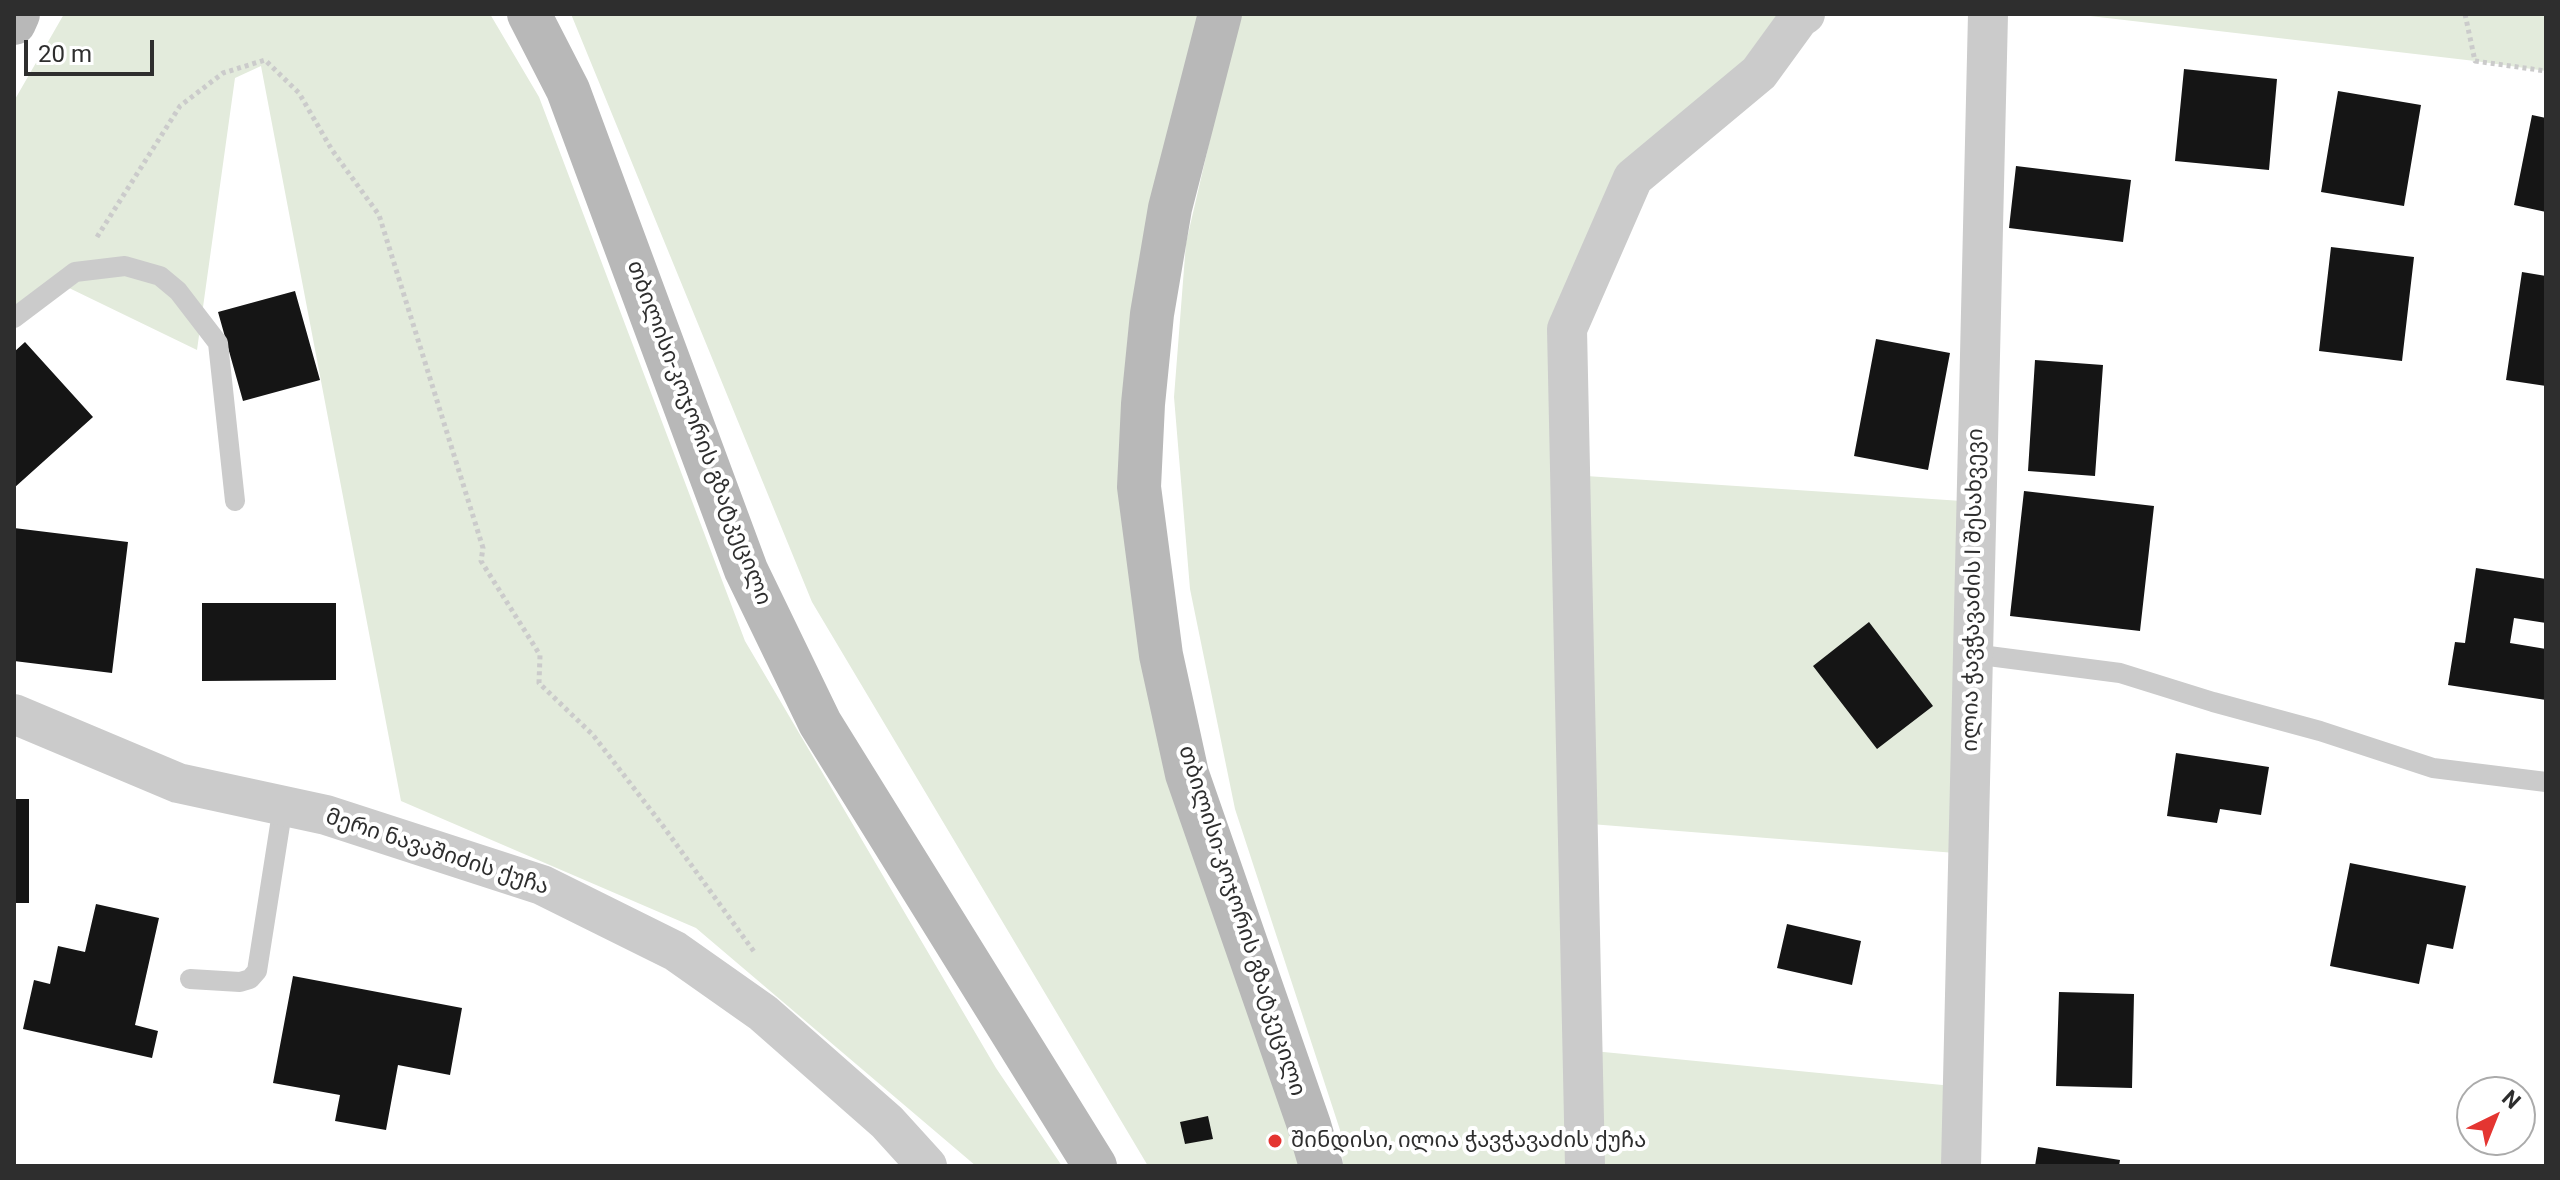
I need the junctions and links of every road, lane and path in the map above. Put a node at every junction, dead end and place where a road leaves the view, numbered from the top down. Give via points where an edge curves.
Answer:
1 (18, 14) edge
2 (529, 14) edge
3 (1220, 14) edge
4 (1805, 14) edge
5 (1988, 14) edge
6 (2465, 14) edge
7 (14, 23) edge
8 (2546, 71) edge
9 (75, 272) junction
10 (14, 318) edge
11 (235, 501) dead end
12 (1973, 654) junction
13 (14, 714) edge
14 (2546, 782) edge
15 (283, 806) junction
16 (755, 953) dead end
17 (190, 979) dead end
18 (927, 1166) edge
19 (1095, 1166) edge
20 (1321, 1166) edge
21 (1585, 1166) edge
22 (1961, 1166) edge

1 - 7 main road
2 - 19 main road, თბილისი-კოჯორის გზატკეცილი via 568,90 746,570 820,723
3 - 20 main road, თბილისი-კოჯორის გზატკეცილი via 1170,208 1152,314 1139,487 1161,655 1187,774
4 - 21 street via 1759,73 1633,178 1567,329
5 - 12 street, ილია ჭავჭავაძის I შესახვევი
6 - 8 path via 2475,61
9 - 10 lane
9 - 11 lane via 125,266 160,276 218,343
9 - 16 path via 180,106 223,73 265,60 299,93 379,215 483,548 481,561 540,655 539,683 593,735
12 - 14 lane via 2120,673 2433,768
12 - 22 street, ილია ჭავჭავაძის I შესახვევი
13 - 15 street, მერი ნავაშიძის ქუჩა via 178,783
15 - 17 lane via 257,971 240,982
15 - 18 street, მერი ნავაშიძის ქუჩა via 542,885 675,951 763,1013 887,1122

